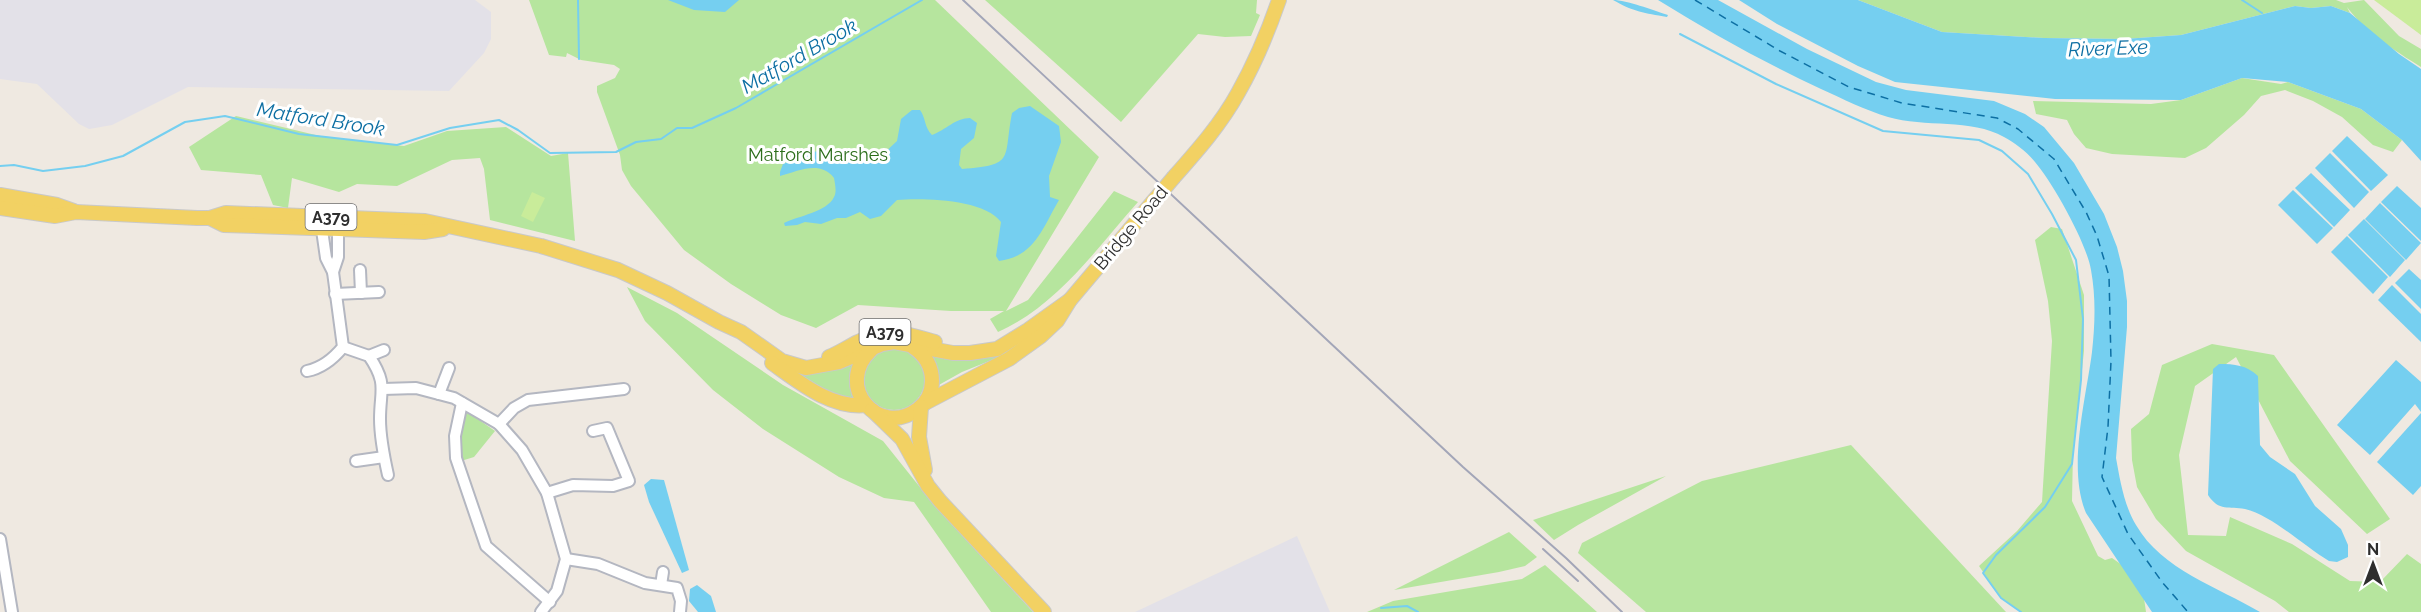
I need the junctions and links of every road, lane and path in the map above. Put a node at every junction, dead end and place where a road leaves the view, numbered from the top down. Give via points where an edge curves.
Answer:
1 (1278, 4) edge
2 (0, 195) edge
3 (0, 208) edge
4 (76, 212) junction
5 (321, 222) junction
6 (338, 222) junction
7 (360, 270) dead end
8 (333, 272) junction
9 (379, 292) dead end
10 (361, 293) junction
11 (335, 294) junction
12 (1070, 300) junction
13 (719, 322) junction
14 (1011, 339) junction
15 (906, 344) junction
16 (343, 347) junction
17 (764, 348) junction
18 (872, 349) junction
19 (384, 350) dead end
20 (369, 356) junction
21 (449, 368) dead end
22 (308, 371) dead end
23 (624, 388) dead end
24 (383, 389) junction
25 (439, 394) junction
26 (462, 403) junction
27 (923, 405) junction
28 (869, 408) junction
29 (499, 424) junction
30 (593, 431) dead end
31 (384, 457) junction
32 (356, 461) dead end
33 (388, 476) dead end
34 (928, 486) junction
35 (547, 494) junction
36 (0, 539) edge
37 (566, 559) junction
38 (663, 572) dead end
39 (661, 585) junction
40 (550, 602) junction
41 (12, 612) edge
42 (540, 612) edge
43 (680, 612) edge
44 (1044, 612) edge

1 - 12 main road, Bridge Road / A379, bridge via 1238,95 1207,138
2 - 4 main road, A379
3 - 4 main road, A379 via 55,216
4 - 5 main road, A379 via 210,218 224,225
5 - 6 main road, A379
5 - 8 street via 326,258
6 - 8 street via 338,257
6 - 13 main road, A379 via 424,232 452,228 511,238 601,264 667,293
7 - 10 street
8 - 11 street
9 - 10 street
10 - 11 street
11 - 16 street
12 - 14 main road, A379
12 - 27 main road, Bridge Road / A379 via 1057,321 1032,344
13 - 17 main road, A379
13 - 28 main road, A379 via 737,339 821,395
14 - 15 main road, A379 via 997,349 970,353
14 - 17 main road, A379 via 960,347 887,332 810,361
15 - 18 main road, A379 via 894,342
15 - 27 main road, A379 via 922,354 930,368 932,383
16 - 20 street
16 - 22 street via 328,361
17 - 18 main road, A379 via 782,361 806,368 839,362
18 - 28 main road, A379 via 856,374 857,390
19 - 20 street
20 - 24 street
21 - 25 street
23 - 29 street via 528,400
24 - 25 street via 416,388
24 - 31 street via 380,420
25 - 26 street
26 - 29 street
26 - 40 street via 455,436 456,458 486,546
27 - 28 main road, A379 via 895,418
27 - 34 main road, A379 via 920,446
28 - 34 main road, A379 via 902,439
29 - 35 street via 522,450
30 - 35 street via 608,428 631,486 573,484
31 - 32 street
31 - 33 street
34 - 44 main road, A379
35 - 37 street
36 - 41 street
37 - 39 street via 598,564 645,583
37 - 40 street via 560,585
38 - 39 street
39 - 43 street via 676,588
40 - 42 street

